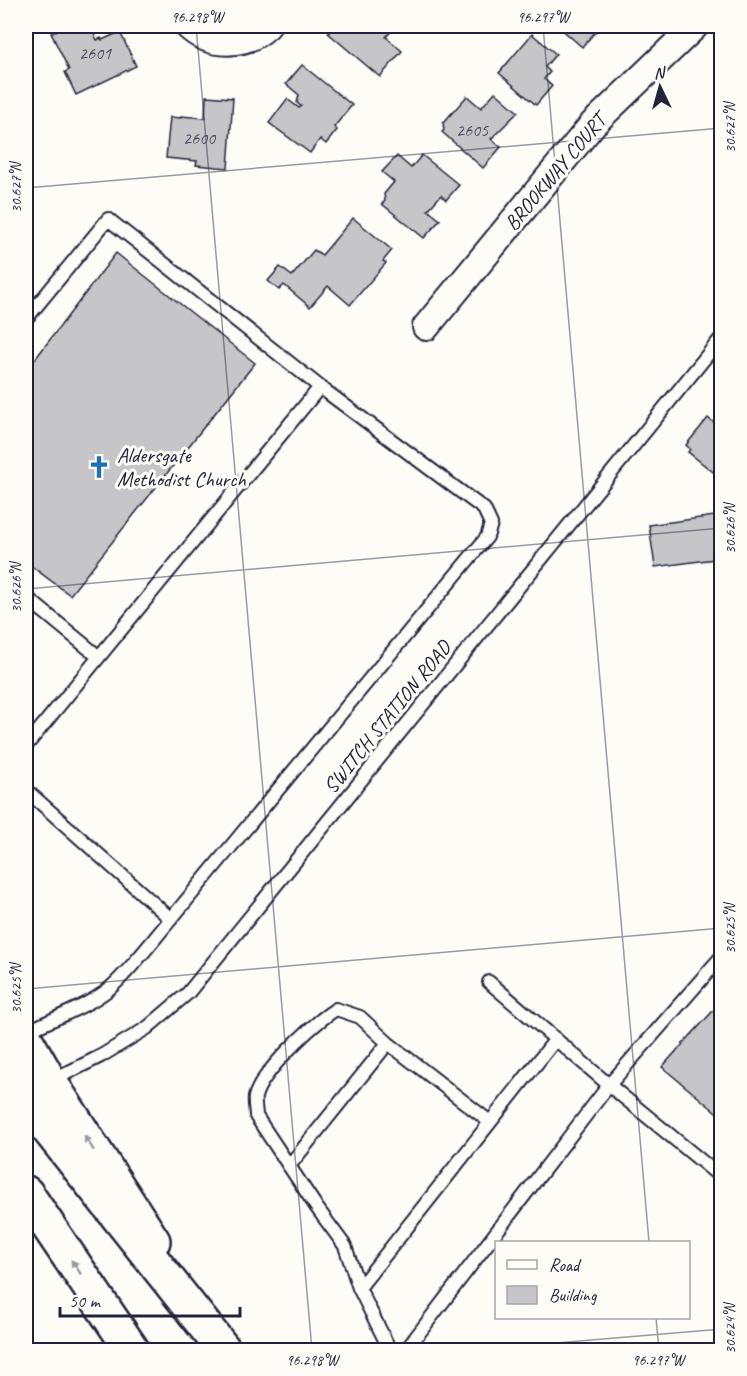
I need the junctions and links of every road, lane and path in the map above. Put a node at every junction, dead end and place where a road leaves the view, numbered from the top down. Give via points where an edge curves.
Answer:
1 (188, 26) edge
2 (267, 26) edge
3 (695, 26) edge
4 (26, 319) edge
5 (426, 327) dead end
6 (722, 337) edge
7 (320, 387) junction
8 (26, 597) edge
9 (99, 657) junction
10 (26, 746) edge
11 (26, 790) edge
12 (171, 919) junction
13 (722, 956) edge
14 (489, 982) dead end
15 (26, 1032) edge
16 (556, 1039) junction
17 (26, 1040) edge
18 (388, 1043) junction
19 (609, 1085) junction
20 (38, 1091) edge
21 (490, 1122) junction
22 (289, 1166) junction
23 (722, 1178) edge
24 (26, 1193) edge
25 (359, 1288) junction
26 (132, 1350) edge
27 (224, 1350) edge
28 (390, 1350) edge
29 (406, 1350) edge

1 - 2 street via 210,40 229,42 249,37
3 - 5 street, BROOKWAY COURT via 592,124
4 - 7 lane via 108,219
6 - 20 lane, SWITCH STATION ROAD via 188,993 147,1028
7 - 9 lane
7 - 12 lane via 484,509 491,524 487,537
8 - 9 lane
9 - 10 lane
11 - 12 lane
12 - 15 lane via 108,989
13 - 19 lane
14 - 16 lane
16 - 19 lane
16 - 21 lane
17 - 20 main road
18 - 21 lane
18 - 22 lane
18 - 22 lane via 360,1017 336,1009 321,1018 264,1076 255,1098 256,1116
19 - 23 lane
19 - 29 lane
27 -> 20 main road
21 - 25 lane
22 - 25 lane via 345,1246
26 -> 24 main road
25 - 28 lane

